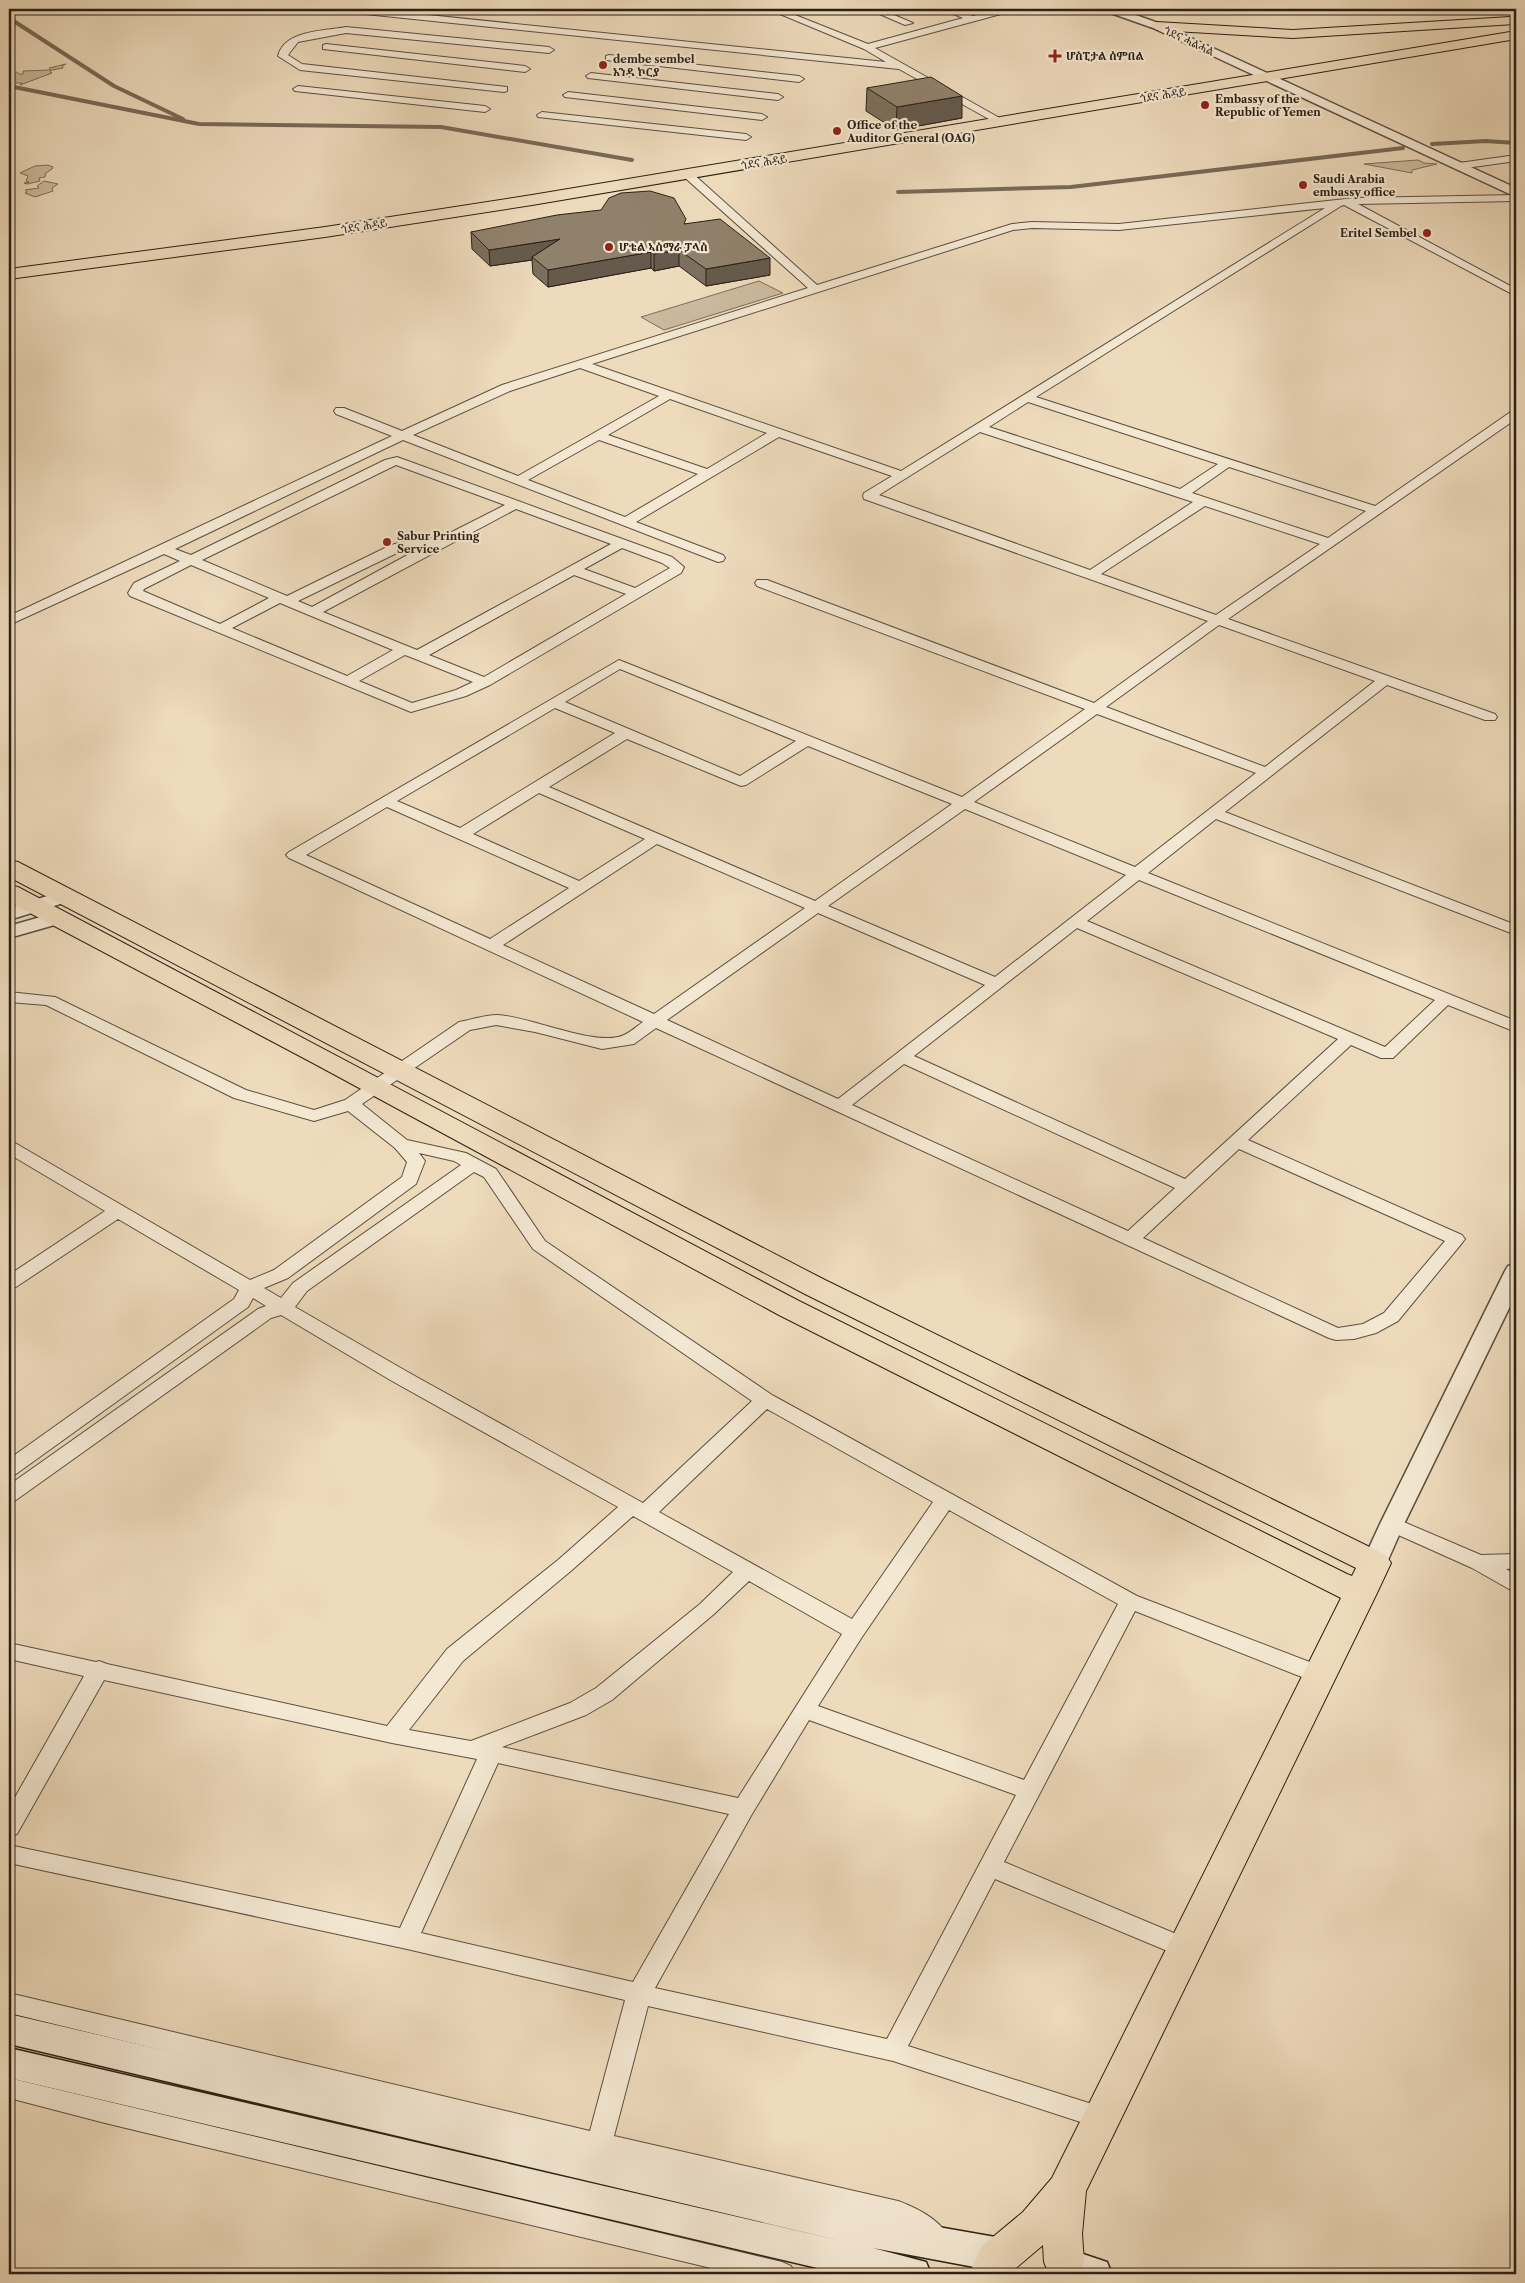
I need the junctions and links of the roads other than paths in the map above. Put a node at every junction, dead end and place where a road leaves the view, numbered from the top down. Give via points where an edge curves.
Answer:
1 (346, 9) edge
2 (773, 9) edge
3 (805, 9) edge
4 (873, 9) edge
5 (946, 9) edge
6 (1008, 9) edge
7 (1109, 9) edge
8 (367, 10) edge
9 (786, 14) junction
10 (974, 19) junction
11 (1516, 20) edge
12 (479, 23) junction
13 (908, 23) dead end
14 (1157, 26) junction
15 (346, 30) junction
16 (1516, 35) edge
17 (457, 41) junction
18 (867, 47) junction
19 (549, 50) dead end
20 (319, 52) junction
21 (610, 58) dead end
22 (716, 58) junction
23 (901, 66) junction
24 (300, 67) junction
25 (425, 69) junction
26 (525, 69) dead end
27 (591, 76) dead end
28 (1268, 77) junction
29 (799, 78) dead end
30 (298, 89) dead end
31 (504, 89) dead end
32 (568, 96) dead end
33 (778, 97) dead end
34 (391, 99) junction
35 (666, 106) junction
36 (484, 109) dead end
37 (542, 115) dead end
38 (762, 117) dead end
39 (1000, 121) junction
40 (746, 137) dead end
41 (1516, 158) edge
42 (1459, 166) junction
43 (687, 174) junction
44 (1516, 193) edge
45 (1516, 198) edge
46 (1343, 202) junction
47 (9, 274) edge
48 (815, 289) junction
49 (1516, 293) edge
50 (579, 364) junction
51 (669, 395) junction
52 (1026, 398) junction
53 (340, 411) dead end
54 (1516, 414) edge
55 (978, 427) junction
56 (778, 432) junction
57 (403, 434) junction
58 (597, 435) junction
59 (1227, 463) junction
60 (708, 474) junction
61 (902, 475) junction
62 (519, 480) junction
63 (1182, 494) junction
64 (1203, 501) junction
65 (516, 504) junction
66 (1378, 511) junction
67 (626, 522) junction
68 (440, 543) junction
69 (622, 543) junction
70 (1331, 543) junction
71 (164, 549) junction
72 (718, 558) dead end
73 (190, 560) junction
74 (574, 570) junction
75 (1091, 575) junction
76 (762, 583) dead end
77 (638, 594) junction
78 (283, 600) junction
79 (312, 612) junction
80 (1218, 620) junction
81 (9, 622) edge
82 (220, 629) junction
83 (403, 650) junction
84 (418, 655) junction
85 (1385, 680) junction
86 (348, 682) junction
87 (485, 682) junction
88 (554, 702) junction
89 (1097, 708) junction
90 (1490, 717) dead end
91 (626, 733) junction
92 (807, 740) junction
93 (1266, 772) junction
94 (539, 788) junction
95 (386, 801) junction
96 (964, 803) junction
97 (1214, 813) junction
98 (462, 834) junction
99 (656, 838) junction
100 (9, 867) edge
101 (1136, 873) junction
102 (580, 887) junction
103 (9, 892) edge
104 (817, 907) junction
105 (41, 909) edge
106 (1074, 921) junction
107 (1516, 930) edge
108 (9, 932) edge
109 (490, 946) junction
110 (997, 984) junction
111 (12, 997) edge
112 (1446, 998) junction
113 (9, 1013) edge
114 (654, 1021) junction
115 (1516, 1027) edge
116 (1349, 1038) junction
117 (902, 1057) junction
118 (401, 1071) junction
119 (378, 1087) junction
120 (351, 1104) junction
121 (841, 1105) junction
122 (1237, 1142) junction
123 (401, 1144) junction
124 (9, 1146) edge
125 (474, 1164) junction
126 (1188, 1187) junction
127 (119, 1210) junction
128 (1132, 1238) junction
129 (1516, 1272) edge
130 (9, 1283) edge
131 (251, 1289) junction
132 (282, 1307) junction
133 (765, 1400) junction
134 (9, 1469) edge
135 (9, 1496) edge
136 (946, 1500) junction
137 (639, 1510) junction
138 (1392, 1524) junction
139 (1516, 1561) edge
140 (1479, 1562) junction
141 (747, 1571) junction
142 (1368, 1578) junction
143 (1516, 1584) edge
144 (1130, 1601) junction
145 (855, 1631) junction
146 (9, 1651) edge
147 (99, 1669) junction
148 (1320, 1675) junction
149 (804, 1710) junction
150 (392, 1735) junction
151 (481, 1752) junction
152 (1030, 1791) junction
153 (744, 1808) junction
154 (9, 1828) edge
155 (9, 1854) edge
156 (991, 1867) junction
157 (407, 1939) junction
158 (1186, 1948) junction
159 (639, 1994) junction
160 (9, 2003) edge
161 (9, 2029) edge
162 (893, 2051) junction
163 (9, 2063) edge
164 (9, 2088) edge
165 (1102, 2118) junction
166 (599, 2144) junction
167 (1066, 2190) junction
168 (947, 2246) junction
169 (999, 2260) edge
170 (1074, 2269) edge
171 (782, 2274) edge
172 (913, 2274) edge

1 - 8 street
2 - 9 street
3 - 9 street
4 - 13 street
5 - 10 street
6 - 10 street
7 - 14 street, ጎደና ሓልሓል
8 - 12 street
9 - 18 street
10 - 18 street
11 - 14 main road via 1293,34
12 - 17 street
12 - 22 street
14 - 28 street, ጎደና ሓልሓል
15 - 17 street
15 - 20 street
15 - 24 street via 304,37 286,47 283,56
16 - 28 main road, ጎደና ሕዳይ
17 - 19 street
17 - 25 street
18 - 23 street
20 - 24 street
20 - 25 street
21 - 22 street
22 - 23 street
22 - 29 street
22 - 35 street
23 - 39 street
24 - 25 street
25 - 26 street
25 - 31 street
25 - 34 street
27 - 35 street
28 - 39 main road, ጎደና ሕዳይ
28 - 42 street, ጎደና ሓልሓል
30 - 34 street
32 - 35 street
33 - 35 street
34 - 36 street
35 - 37 street
35 - 38 street
35 - 40 street
39 - 43 main road, ጎደና ሕዳይ
41 - 42 street
42 - 44 street, ጎደና ሓልሓል
43 - 47 main road, ጎደና ሕዳይ via 332,231
43 - 48 street
45 - 46 street
46 - 48 street via 1118,226 1022,225
46 - 49 street
46 - 52 street
48 - 50 street
50 - 51 street
50 - 57 street via 506,388
51 - 56 street
51 - 58 street
52 - 55 street
52 - 59 street
53 - 57 street
54 - 66 street
55 - 61 street
55 - 63 street
56 - 60 street
56 - 61 street
57 - 62 street
57 - 71 street
58 - 60 street
58 - 62 street
59 - 63 street
59 - 66 street
60 - 67 street
61 - 75 street via 869,496
62 - 67 street
63 - 64 street
64 - 70 street
64 - 75 street
65 - 68 street
65 - 69 street
65 - 73 street via 410,464 393,462
66 - 70 street
67 - 72 street
68 - 78 street via 420,542 396,548
68 - 79 street
69 - 74 street
69 - 77 street via 677,567 673,574
70 - 80 street
71 - 73 street
71 - 81 street
73 - 78 street
73 - 82 street via 139,586 135,592
74 - 77 street
74 - 84 street
75 - 80 street
76 - 89 street
77 - 87 street
78 - 79 street
78 - 82 street
79 - 83 street
80 - 85 street
80 - 89 street
82 - 86 street
83 - 84 street
83 - 86 street
84 - 87 street
85 - 90 street
85 - 93 street
86 - 87 street via 411,708
88 - 91 street
88 - 92 street via 619,664
88 - 95 street
89 - 93 street
89 - 96 street
91 - 92 street via 741,782
91 - 94 street
92 - 96 street
93 - 97 street
94 - 98 street
94 - 99 street
95 - 98 street
95 - 109 street via 294,855
96 - 101 street
96 - 104 street
97 - 101 street
97 - 107 street
98 - 102 street
99 - 102 street
99 - 104 street
100 - 105 main road
101 - 106 street
101 - 112 street
102 - 109 street
103 - 105 main road
104 - 110 street
104 - 114 street
105 - 108 street
105 - 118 main road
105 - 119 main road
106 - 110 street
106 - 116 street
109 - 114 street
110 - 117 street
111 - 113 street
111 - 120 street via 49,1000 240,1094 314,1116
112 - 115 street
112 - 116 street via 1387,1054
114 - 118 street via 628,1040 602,1044 496,1020 465,1026
114 - 121 street
116 - 122 street
117 - 121 street
117 - 126 street
118 - 119 street
118 - 142 main road
119 - 120 street
119 - 142 main road via 798,1312 1334,1582
120 - 123 street
121 - 128 street
122 - 126 street
122 - 128 street via 1456,1239 1391,1316 1369,1329 1336,1334
123 - 125 street via 460,1157
123 - 131 street via 416,1161 410,1180 282,1274 265,1279
124 - 127 street
125 - 132 street via 300,1287 296,1296
125 - 133 street via 490,1173 539,1245
126 - 128 street
127 - 130 street
127 - 131 street
129 - 138 street
131 - 132 street
131 - 134 street via 241,1303
132 - 135 street via 265,1313
132 - 137 street
133 - 136 street
133 - 137 street
136 - 144 street
136 - 145 street
137 - 141 street
137 - 150 street via 571,1560 455,1655
138 - 140 street
138 - 142 street
139 - 140 street
140 - 143 street
141 - 145 street
141 - 151 street via 694,1620 604,1694
142 - 148 main road
144 - 148 street
144 - 152 street
145 - 149 street
146 - 147 street
147 - 150 street
147 - 154 street
148 - 158 main road
149 - 152 street
149 - 153 street
150 - 151 street
151 - 153 street
151 - 157 street
152 - 156 street
153 - 159 street
155 - 157 street
156 - 158 street
156 - 162 street
157 - 159 street
158 - 165 main road
159 - 162 street
159 - 166 street
160 - 166 street
161 - 168 main road via 861,2229
162 - 165 street
163 - 172 main road
164 - 171 street
165 - 167 main road
166 - 168 street via 898,2212 915,2219
167 - 169 main road via 1037,2225
167 - 170 main road via 1062,2234
168 - 169 main road
169 - 170 main road via 1020,2245 1034,2245 1059,2256

